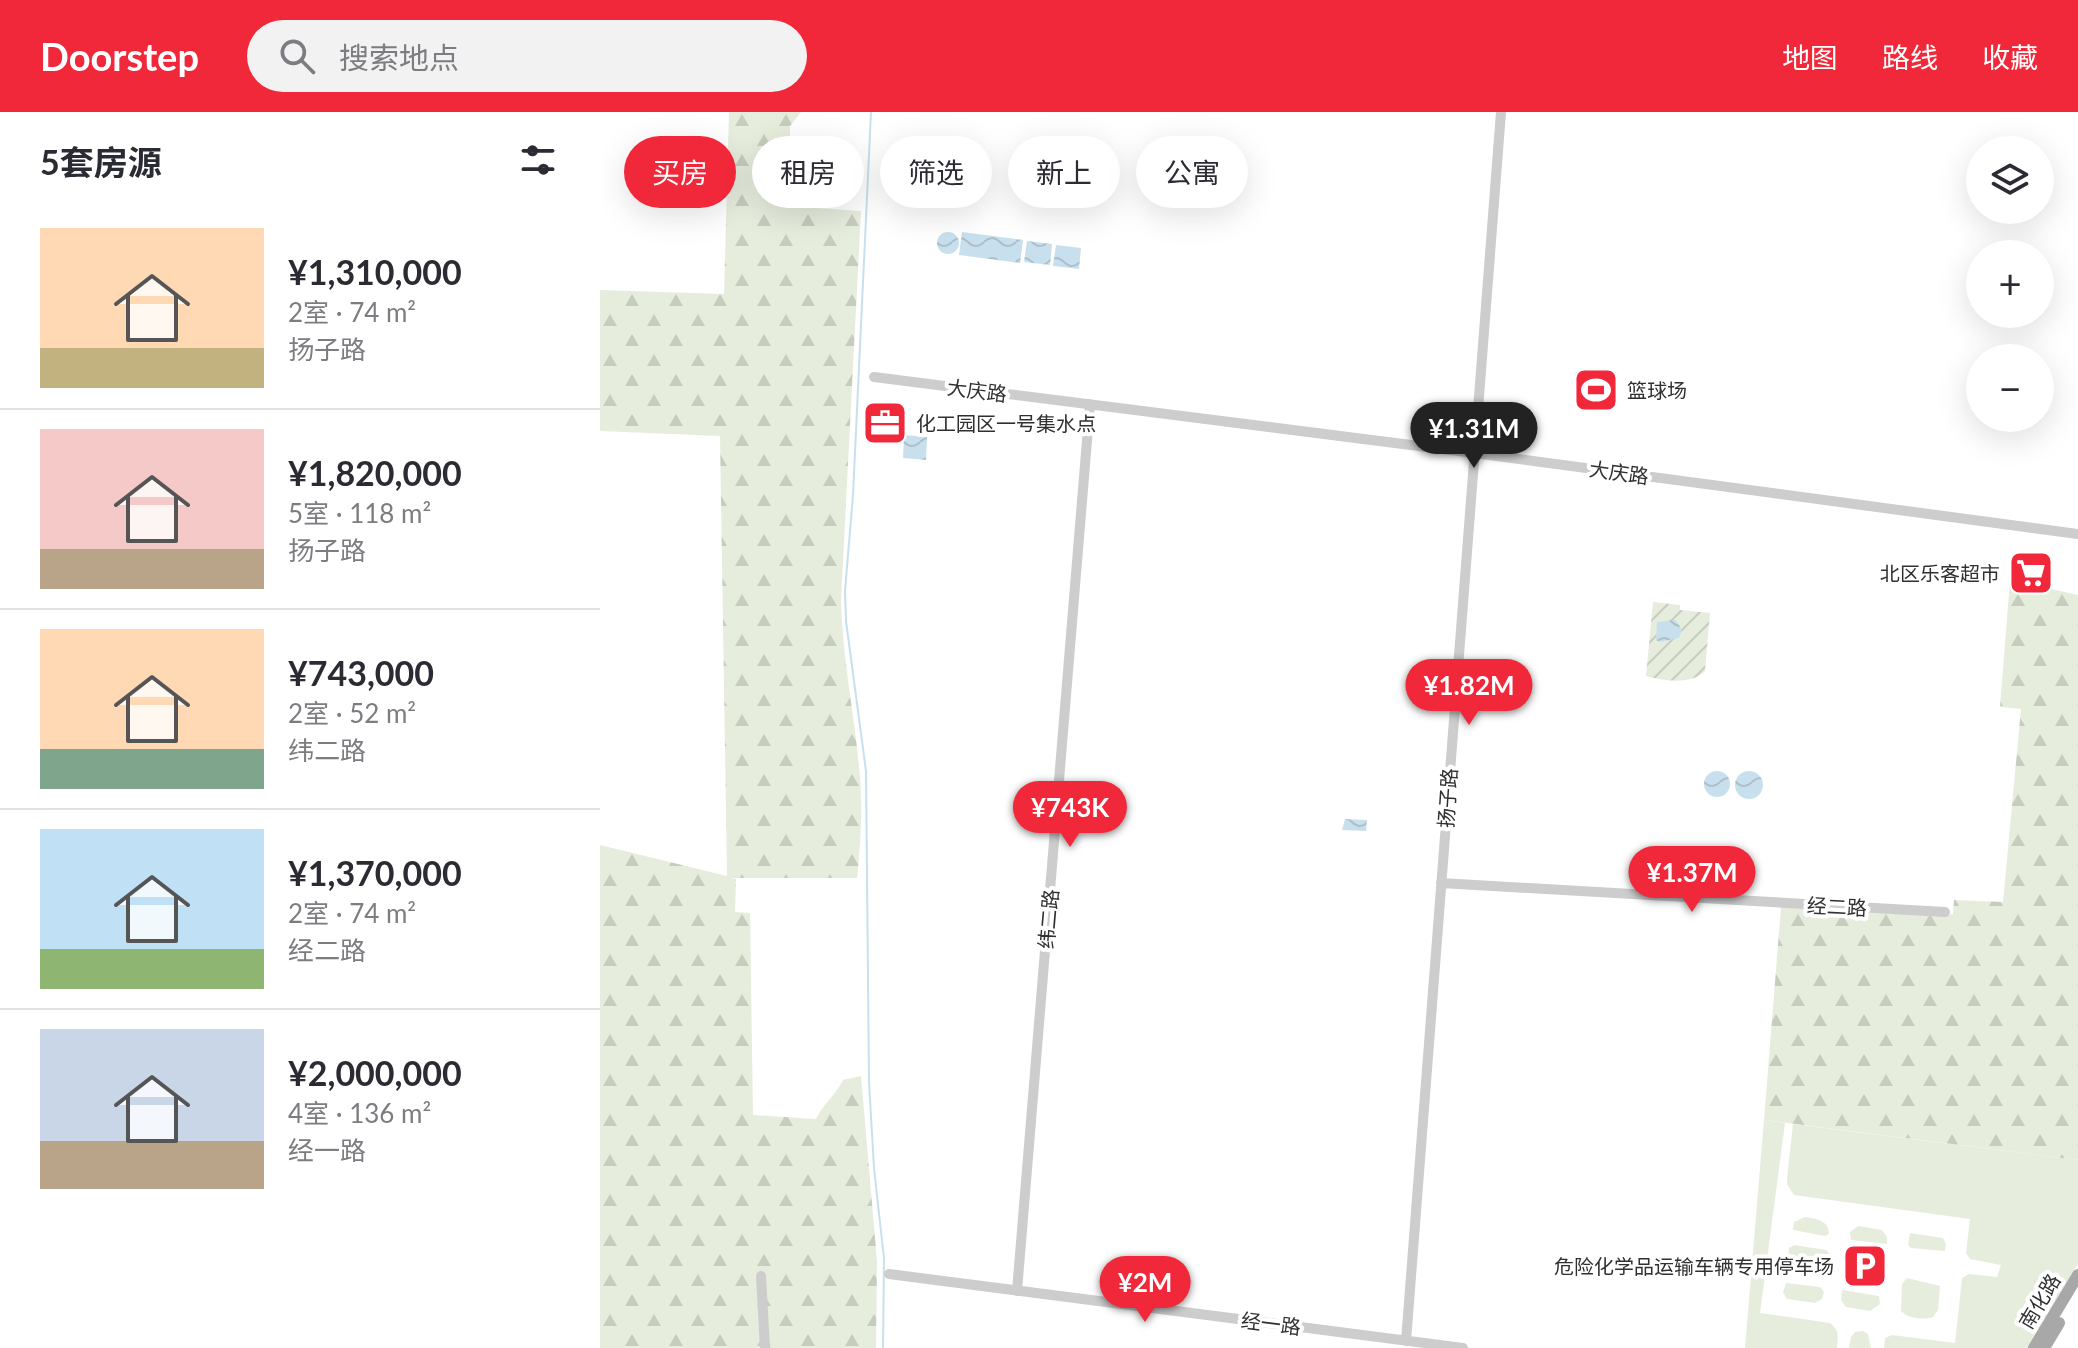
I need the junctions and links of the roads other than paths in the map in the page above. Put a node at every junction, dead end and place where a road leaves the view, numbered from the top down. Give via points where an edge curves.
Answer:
1 (1501, 112) edge
2 (874, 377) dead end
3 (1090, 404) junction
4 (1474, 453) junction
5 (2078, 534) edge
6 (1441, 883) junction
7 (1945, 912) dead end
8 (889, 1274) dead end
9 (2078, 1275) edge
10 (761, 1276) dead end
11 (1017, 1291) junction
12 (2078, 1291) edge
13 (1406, 1343) edge
14 (765, 1348) edge
15 (1463, 1348) edge
16 (2034, 1348) edge
17 (2044, 1348) edge

1 - 4 street, 扬子路
2 - 3 street, 大庆路
3 - 4 street, 大庆路
3 - 11 street, 纬二路
4 - 5 street, 大庆路
4 - 6 street, 扬子路
6 - 7 street, 经二路
6 - 13 street, 扬子路
8 - 11 street, 经一路
9 - 16 main road, 南化路
10 - 14 street
11 - 13 street, 经一路
12 - 17 main road, 南化路
13 - 15 street, 经一路

